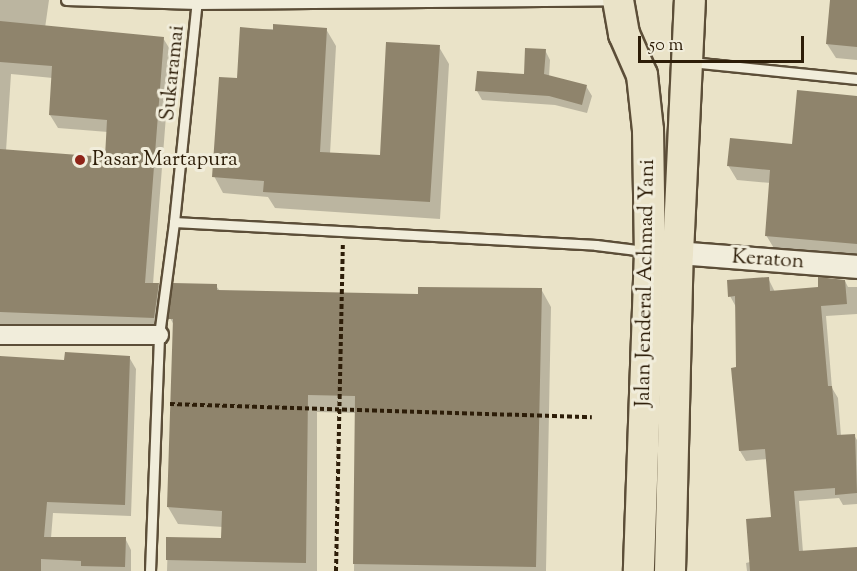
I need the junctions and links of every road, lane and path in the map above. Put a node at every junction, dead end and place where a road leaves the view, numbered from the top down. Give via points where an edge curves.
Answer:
1 (66, 0) edge
2 (618, 0) edge
3 (690, 0) edge
4 (439, 1) edge
5 (197, 2) edge
6 (688, 62) junction
7 (857, 79) edge
8 (174, 222) junction
9 (343, 231) junction
10 (664, 252) junction
11 (857, 267) edge
12 (0, 335) edge
13 (159, 335) junction
14 (155, 404) junction
15 (340, 409) junction
16 (592, 417) dead end
17 (150, 571) edge
18 (336, 571) edge
19 (639, 571) edge
20 (670, 571) edge

1 - 5 lane
2 - 4 lane
2 - 10 highway, Jalan Jenderal Achmad Yani via 619,17 642,75
3 - 6 highway, Jalan Jenderal Achmad Yani
4 - 5 lane
5 - 8 lane, Sukaramai
6 - 7 lane
6 - 10 highway, Jalan Jenderal Achmad Yani
8 - 9 lane
8 - 13 lane, Sukaramai
9 - 10 lane via 596,244
9 - 15 path
10 - 11 street, Keraton
10 - 19 highway, Jalan Jenderal Achmad Yani
10 - 20 highway, Jalan Jenderal Achmad Yani
12 - 13 street
13 - 14 lane, Sukaramai
14 - 15 path
14 - 17 lane, Sukaramai
15 - 16 path
15 - 18 path

